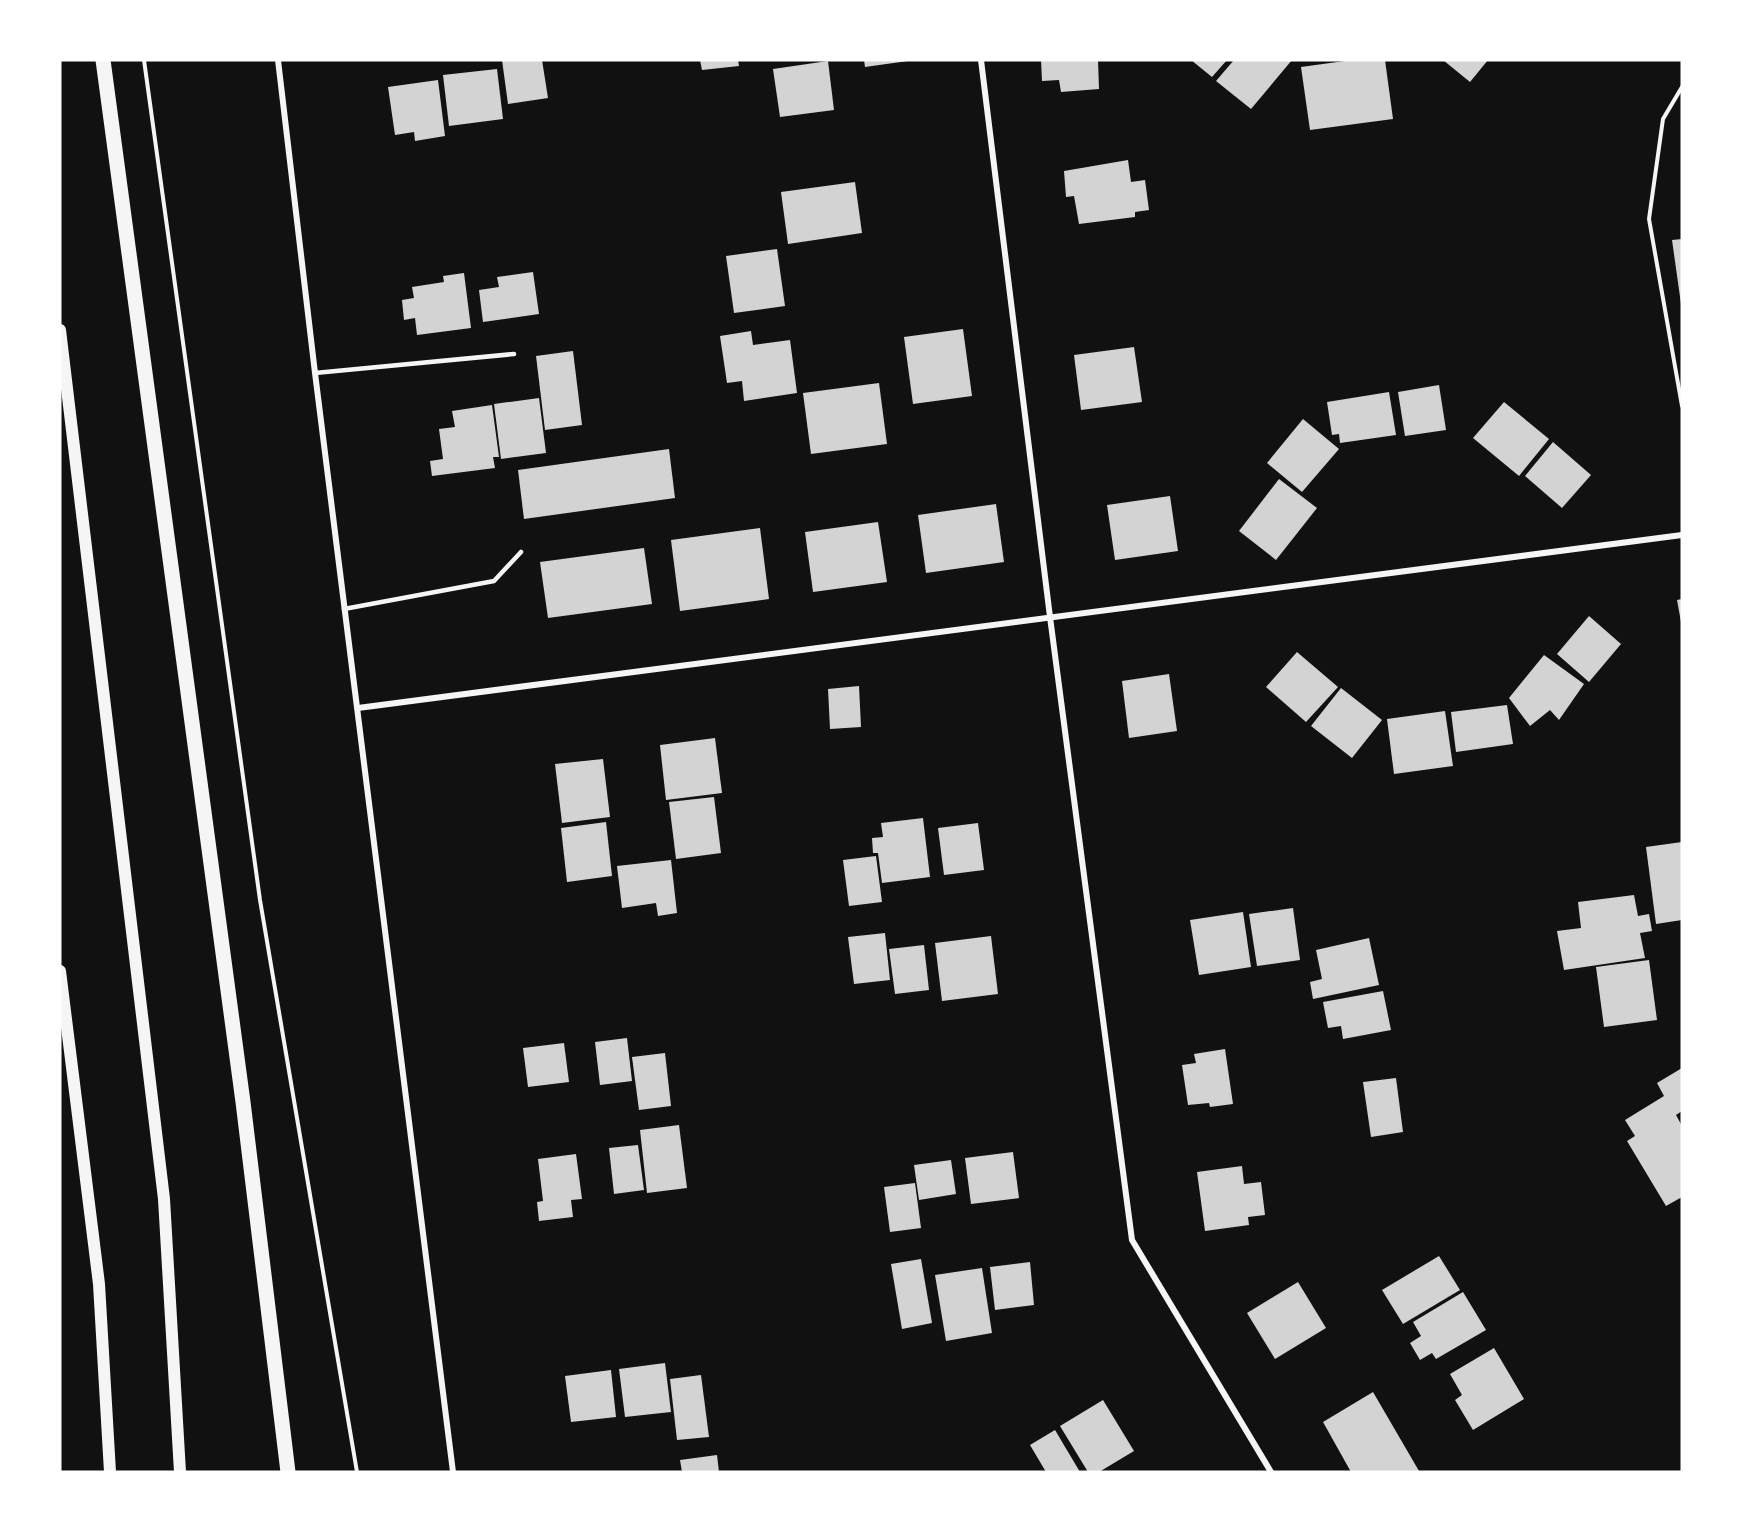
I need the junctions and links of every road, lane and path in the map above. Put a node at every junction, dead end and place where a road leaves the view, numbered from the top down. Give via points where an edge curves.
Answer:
1 (103, 60) edge
2 (144, 60) edge
3 (278, 60) edge
4 (981, 60) edge
5 (1682, 87) edge
6 (60, 330) edge
7 (514, 354) dead end
8 (315, 373) junction
9 (1682, 406) edge
10 (1682, 536) edge
11 (521, 552) dead end
12 (345, 609) junction
13 (1050, 617) junction
14 (358, 708) junction
15 (60, 970) edge
16 (110, 1472) edge
17 (180, 1472) edge
18 (288, 1472) edge
19 (357, 1472) edge
20 (453, 1472) edge
21 (1271, 1472) edge

1 - 18 main road via 243,1101
2 - 19 path via 260,900
3 - 8 street
4 - 13 street
5 - 9 path via 1663,119 1649,219
6 - 17 main road via 164,1199
7 - 8 lane
8 - 12 street
10 - 13 street
11 - 12 lane via 494,581
12 - 14 street
13 - 14 street
13 - 21 street via 1132,1240
14 - 20 street
15 - 16 main road via 99,1284

